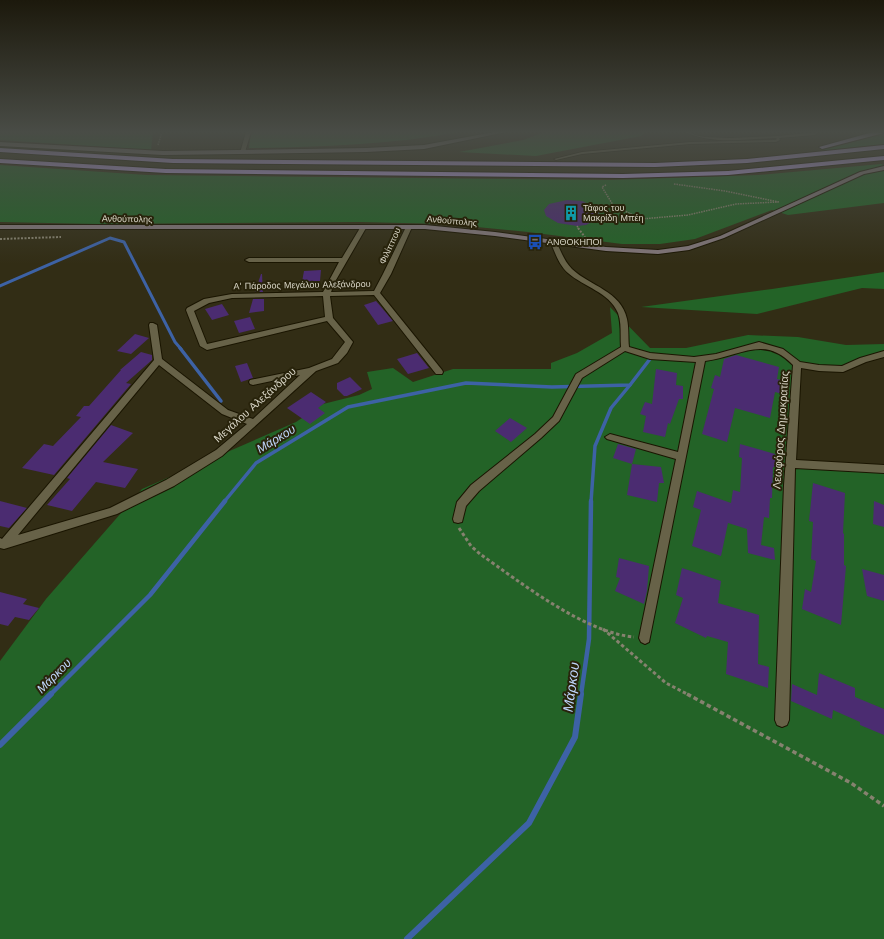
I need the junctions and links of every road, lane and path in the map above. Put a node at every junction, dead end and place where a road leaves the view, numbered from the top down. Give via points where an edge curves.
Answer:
1 (614, 176) edge
2 (636, 176) edge
3 (858, 176) edge
4 (611, 182) dead end
5 (670, 184) dead end
6 (778, 202) junction
7 (613, 205) junction
8 (792, 205) junction
9 (596, 208) dead end
10 (0, 227) edge
11 (409, 227) junction
12 (363, 228) junction
13 (553, 241) junction
14 (249, 260) dead end
15 (344, 260) junction
16 (326, 294) junction
17 (376, 294) junction
18 (329, 318) junction
19 (153, 325) dead end
20 (625, 348) junction
21 (884, 354) edge
22 (158, 360) junction
23 (701, 360) junction
24 (797, 364) junction
25 (313, 369) junction
26 (440, 372) dead end
27 (253, 382) dead end
28 (254, 423) junction
29 (610, 437) dead end
30 (681, 456) junction
31 (791, 464) junction
32 (884, 469) edge
33 (458, 519) joint
34 (1, 545) edge
35 (603, 629) junction
36 (645, 638) joint
37 (782, 720) dead end
38 (884, 806) edge

1 - 2 highway
3 - 8 street, Ανθούπολης
4 - 7 path via 602,187
5 - 6 path via 725,191
6 - 7 path via 736,204 688,215 641,219
6 - 8 path
7 - 9 path
8 - 13 street, Ανθούπολης via 722,237 689,248 658,252 606,249
10 - 12 street, Ανθούπολης
11 - 12 street, Ανθούπολης
11 - 13 street, Ανθούπολης via 464,230
11 - 17 street, Φιλίππου
12 - 15 street
13 - 20 street via 568,268 601,290 617,305 624,322
14 - 15 street
15 - 16 street
16 - 17 street, Α' Πάροδος Μεγάλου Αλεξάνδρου
16 - 18 street
16 - 18 street, Α' Πάροδος Μεγάλου Αλεξάνδρου via 232,296 207,301 190,310 204,346 207,347
17 - 26 street
18 - 25 street, Μεγάλου Αλεξάνδρου via 349,342 336,361
19 - 22 street
20 - 23 street, Λεωφόρος Δημοκρατίας via 642,355
20 - 33 street via 579,376 556,419 475,488 461,505
21 - 24 street via 843,369
22 - 28 street via 225,412
22 - 34 street
23 - 24 street, Λεωφόρος Δημοκρατίας via 759,345 783,351
23 - 30 street
24 - 31 street, Λεωφόρος Δημοκρατίας
25 - 27 street
25 - 28 street, Μεγάλου Αλεξάνδρου
28 - 34 street, Μεγάλου Αλεξάνδρου via 219,453 170,483 113,511
29 - 30 street
30 - 36 street
31 - 32 street
31 - 37 street, Λεωφόρος Δημοκρατίας
33 - 35 path via 463,536 480,554 574,617
35 - 36 path via 620,636
35 - 38 path via 666,683 851,783

